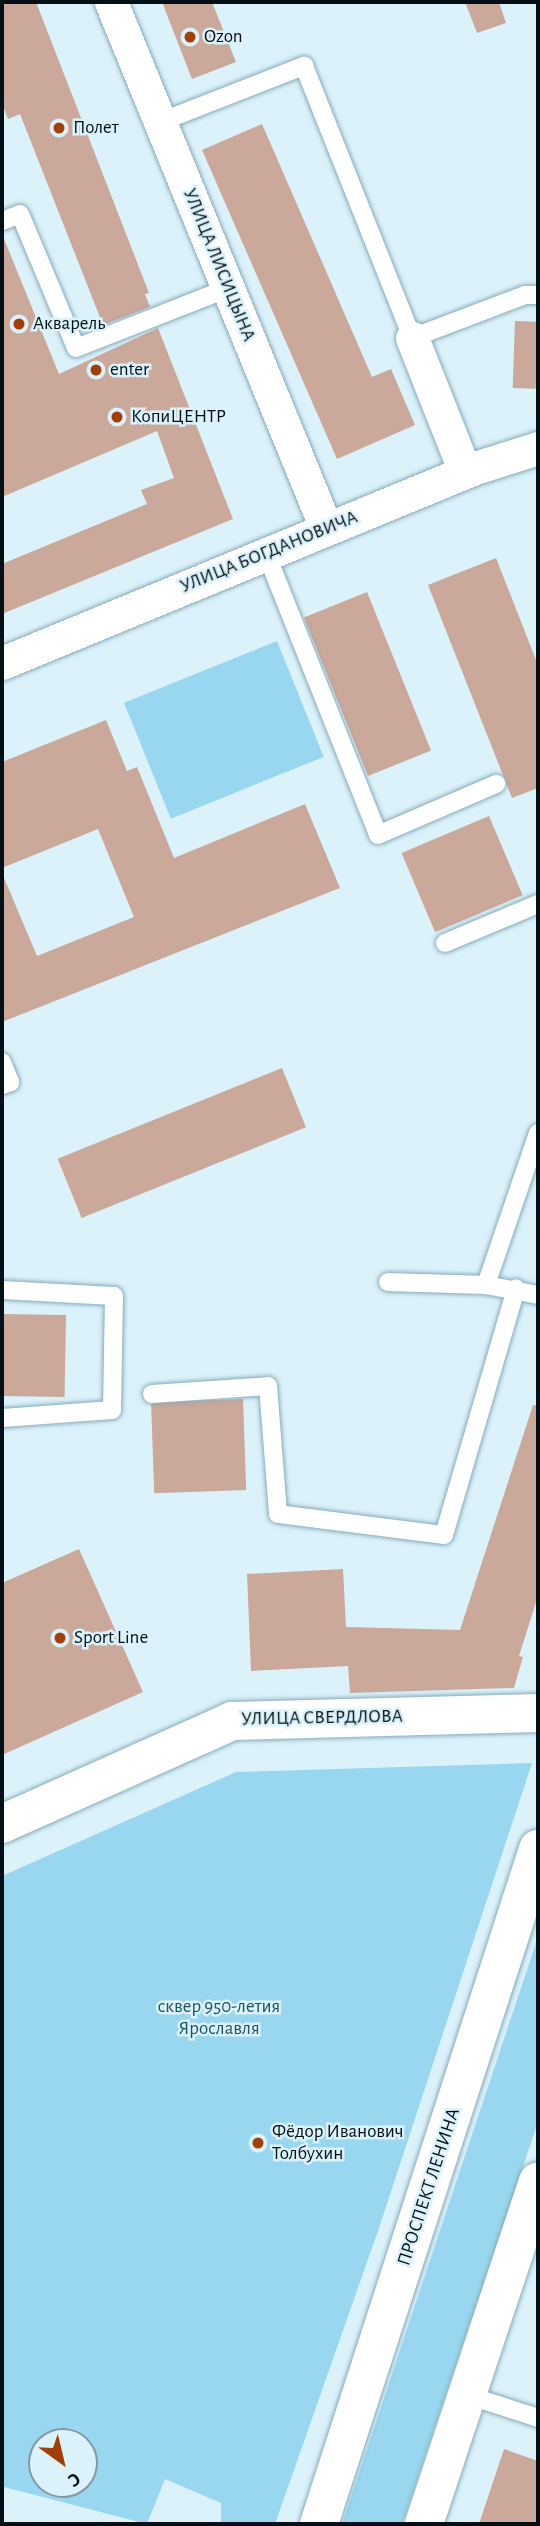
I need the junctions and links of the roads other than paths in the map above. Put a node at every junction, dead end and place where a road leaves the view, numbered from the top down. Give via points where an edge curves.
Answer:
1 (111, 2) edge
2 (160, 122) junction
3 (2, 221) edge
4 (228, 288) junction
5 (538, 295) edge
6 (412, 338) junction
7 (538, 448) edge
8 (465, 472) junction
9 (326, 528) junction
10 (266, 553) junction
11 (2, 663) edge
12 (496, 784) dead end
13 (538, 904) edge
14 (445, 943) dead end
15 (2, 1062) edge
16 (2, 1085) edge
17 (538, 1133) edge
18 (388, 1282) dead end
19 (486, 1286) junction
20 (516, 1288) junction
21 (2, 1290) edge
22 (538, 1295) edge
23 (152, 1394) dead end
24 (2, 1418) edge
25 (538, 1713) edge
26 (2, 1824) edge
27 (538, 1849) edge
28 (538, 2181) edge
29 (467, 2395) junction
30 (538, 2418) edge
31 (319, 2524) edge
32 (424, 2524) edge

1 - 2 street, УЛИЦА ЛИСИЦЫНА
2 - 4 street, УЛИЦА ЛИСИЦЫНА
2 - 6 lane via 304,66
3 - 4 lane via 20,214 76,348
4 - 9 street, УЛИЦА ЛИСИЦЫНА
5 - 6 lane via 525,295
6 - 8 street
7 - 8 street, УЛИЦА БОГДАНОВИЧА
8 - 9 street, УЛИЦА БОГДАНОВИЧА
9 - 10 street, УЛИЦА БОГДАНОВИЧА
10 - 11 street, УЛИЦА БОГДАНОВИЧА
10 - 12 lane via 378,835
13 - 14 lane
15 - 16 lane via 10,1082
17 - 19 lane
18 - 19 lane
19 - 20 lane
20 - 22 lane
20 - 23 lane via 444,1535 278,1514 268,1386
21 - 24 lane via 114,1296 112,1410
25 - 26 main road, УЛИЦА СВЕРДЛОВА via 232,1721
27 - 31 main road, ПРОСПЕКТ ЛЕНИНА
28 - 29 main road
29 - 30 lane
29 - 32 main road

